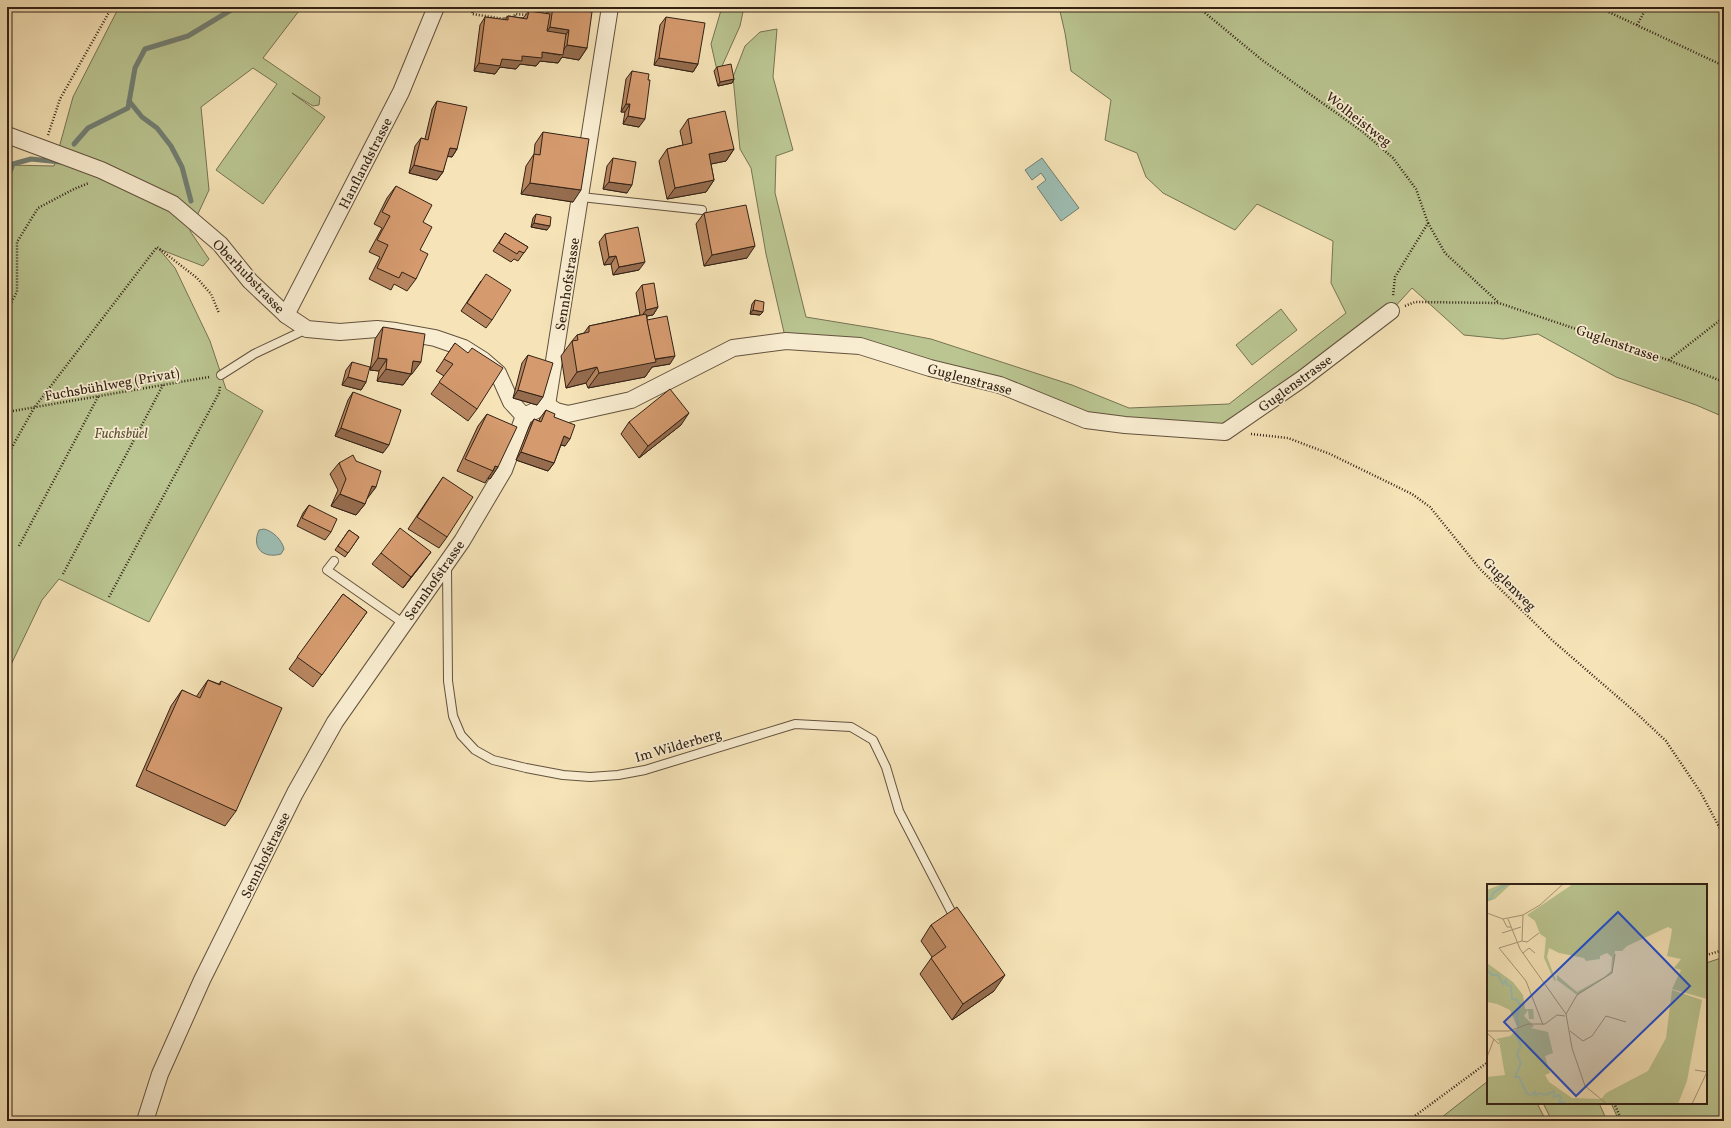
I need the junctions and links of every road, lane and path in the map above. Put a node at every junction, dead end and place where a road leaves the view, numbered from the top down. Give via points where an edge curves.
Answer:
1 (112, 7) edge
2 (436, 7) edge
3 (468, 7) edge
4 (573, 7) edge
5 (610, 7) edge
6 (1198, 7) edge
7 (1598, 7) edge
8 (1647, 7) edge
9 (586, 9) dead end
10 (556, 10) edge
11 (1636, 25) junction
12 (1724, 66) edge
13 (7, 135) edge
14 (43, 148) junction
15 (101, 170) junction
16 (581, 196) junction
17 (702, 210) dead end
18 (1428, 223) junction
19 (1394, 284) dead end
20 (1415, 302) dead end
21 (1499, 303) junction
22 (7, 310) edge
23 (1391, 311) dead end
24 (219, 313) dead end
25 (286, 315) junction
26 (1724, 317) edge
27 (307, 329) junction
28 (1668, 360) junction
29 (221, 375) junction
30 (1724, 382) edge
31 (163, 384) junction
32 (99, 395) junction
33 (547, 405) junction
34 (34, 408) junction
35 (7, 412) edge
36 (524, 416) junction
37 (1225, 432) junction
38 (7, 456) edge
39 (19, 546) dead end
40 (334, 561) dead end
41 (447, 562) junction
42 (62, 574) dead end
43 (109, 597) dead end
44 (403, 623) junction
45 (1724, 836) edge
46 (960, 928) edge
47 (1724, 950) edge
48 (1707, 955) edge
49 (1487, 1063) edge
50 (1614, 1104) edge
51 (145, 1121) edge
52 (1408, 1121) edge
53 (1622, 1121) edge

1 - 14 path via 60,99
2 - 25 street, Hanflandstrasse via 401,92
3 - 10 path via 473,8 472,14 505,19 514,17 515,14 527,16 527,13 536,14 536,11
4 - 9 path
5 - 16 street, Sennhofstrasse
6 - 18 path, Wolheistweg via 1262,60 1363,132 1393,158 1416,189
7 - 11 path
8 - 11 path
11 - 12 path
13 - 14 street, Oberhubstrasse
14 - 15 street, Oberhubstrasse
15 - 22 path via 93,181 38,208 17,242 17,292
15 - 25 street, Oberhubstrasse via 173,204 220,244 250,281
16 - 17 lane
16 - 33 street, Sennhofstrasse
18 - 19 path via 1395,277
18 - 21 path, Wolheistweg via 1445,254
20 - 21 path, Guglenstrasse
21 - 28 path, Guglenstrasse
23 - 37 street, Guglenstrasse via 1302,379
24 - 34 path via 211,294 197,278 157,247
25 - 27 street, Oberhubstrasse
26 - 28 path
27 - 29 lane via 254,354
27 - 36 street, Oberhubstrasse via 340,332 396,331 451,342 483,360 498,373 511,402
28 - 30 path, Guglenstrasse
29 - 31 path, Fuchsbühlweg (Privat)
29 - 43 path via 219,393
31 - 32 path, Fuchsbühlweg (Privat)
31 - 42 path
32 - 34 path, Fuchsbühlweg (Privat)
32 - 39 path
33 - 36 street
33 - 37 street, Guglenstrasse via 568,414 631,400 733,348 786,341 860,346 930,368 1000,385 1086,420
34 - 35 path, Fuchsbühlweg (Privat)
34 - 38 path
36 - 41 street, Sennhofstrasse via 504,470
37 - 45 path, Guglenweg via 1288,438 1330,454 1412,494 1430,507 1480,569 1553,641 1666,741 1701,793
40 - 44 lane via 327,570
41 - 44 street, Sennhofstrasse
41 - 46 lane, Im Wilderberg via 448,681 452,709 461,735 475,750 493,760 526,768 590,777 645,770 795,724 851,727 873,740 886,767 899,811
44 - 51 street, Sennhofstrasse via 335,722 295,793 202,980 160,1074
47 - 48 path
49 - 52 path
50 - 53 path

